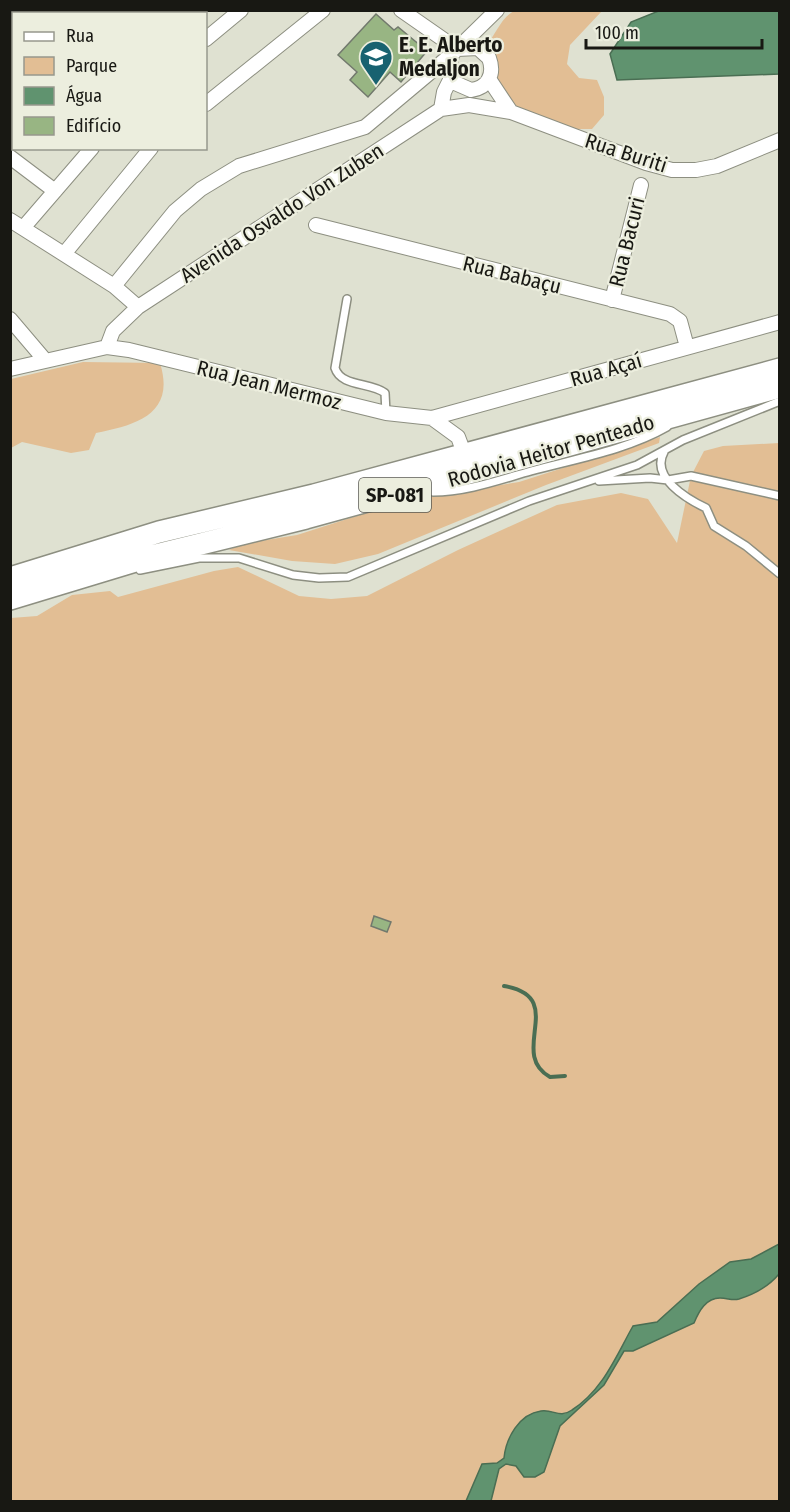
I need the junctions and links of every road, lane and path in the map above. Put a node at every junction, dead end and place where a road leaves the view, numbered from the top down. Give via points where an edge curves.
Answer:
1 (241, 10) edge
2 (322, 10) edge
3 (401, 10) edge
4 (497, 10) edge
5 (483, 25) junction
6 (207, 38) edge
7 (455, 51) junction
8 (484, 52) junction
9 (451, 78) junction
10 (489, 79) junction
11 (471, 90) junction
12 (207, 103) edge
13 (483, 106) junction
14 (441, 109) junction
15 (511, 111) junction
16 (780, 141) edge
17 (90, 150) edge
18 (149, 150) edge
19 (10, 157) edge
20 (641, 185) dead end
21 (55, 191) junction
22 (10, 220) edge
23 (316, 225) dead end
24 (23, 228) junction
25 (64, 254) junction
26 (114, 286) junction
27 (347, 299) dead end
28 (612, 300) junction
29 (138, 307) junction
30 (10, 319) edge
31 (780, 322) edge
32 (107, 347) junction
33 (687, 347) junction
34 (44, 359) junction
35 (10, 369) edge
36 (780, 369) edge
37 (780, 387) edge
38 (780, 401) edge
39 (386, 413) junction
40 (432, 418) junction
41 (665, 450) junction
42 (464, 453) junction
43 (668, 480) junction
44 (589, 481) junction
45 (780, 496) edge
46 (780, 574) edge
47 (10, 578) edge
48 (52, 587) junction
49 (10, 599) edge

1 - 6 street
2 - 12 street
3 - 7 street
4 - 5 street
5 - 7 street
5 - 8 street
7 - 8 street via 471,47
7 - 9 street via 449,66
7 - 26 street via 365,127 239,166 201,189 175,211
8 - 10 street via 492,65
9 - 11 street via 459,87
9 - 14 street
10 - 11 street via 482,87
10 - 15 street
11 - 13 street via 473,98
13 - 14 street, Rua Buriti
13 - 15 street, Rua Buriti
14 - 29 street, Avenida Osvaldo Von Zuben
15 - 16 street, Rua Buriti via 646,164 672,170 717,166
17 - 21 street
18 - 25 street
19 - 21 street
20 - 28 street, Rua Bacuri
21 - 24 street
22 - 24 street
23 - 28 street, Rua Babaçu
24 - 25 street
25 - 26 street
26 - 29 street
27 - 39 lane via 337,375 385,393
28 - 33 street, Rua Babaçu via 670,314 680,321
29 - 32 street, Avenida Osvaldo Von Zuben via 113,331
30 - 34 street
31 - 33 street, Rua Açaí
32 - 34 street
32 - 39 street, Rua Jean Mermoz
33 - 40 street, Rua Açaí
34 - 35 street
36 - 42 main road, Rodovia Heitor Penteado / SP-081
37 - 48 main road, Rodovia Heitor Penteado / SP-081 via 406,492 152,556
38 - 41 lane
39 - 40 street, Rua Jean Mermoz
40 - 42 street via 458,437
41 - 43 lane via 662,470
41 - 44 lane via 637,465
42 - 47 main road, Rodovia Heitor Penteado / SP-081 via 314,495 159,532
43 - 44 lane
43 - 45 lane via 691,476
43 - 46 lane via 686,498 706,508 714,526
44 - 48 lane via 529,501 348,577 293,575 238,558 199,558
48 - 49 main road, Rodovia Heitor Penteado / SP-081

